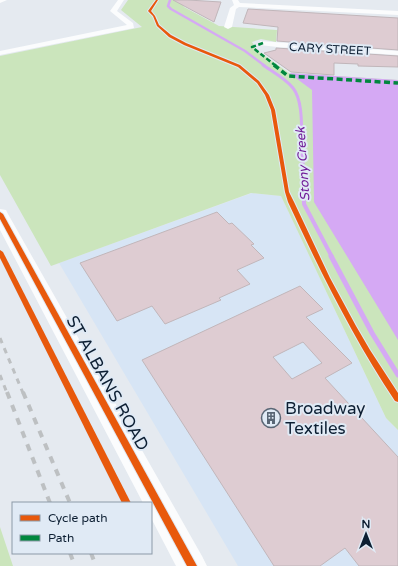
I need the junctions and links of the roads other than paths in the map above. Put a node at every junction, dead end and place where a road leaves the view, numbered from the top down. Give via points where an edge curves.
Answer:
1 (4, 0) edge
2 (120, 0) edge
3 (0, 1) edge
4 (237, 2) edge
5 (398, 13) edge
6 (228, 27) dead end
7 (263, 43) dead end
8 (1, 44) dead end
9 (4, 52) edge
10 (398, 53) edge
11 (0, 214) edge
12 (192, 566) edge

1 - 3 street
2 - 9 street via 113,11 131,26
4 - 5 street via 370,8
4 - 6 street
7 - 10 street, CARY STREET
8 - 9 street
11 - 12 main road, ST ALBANS ROAD

